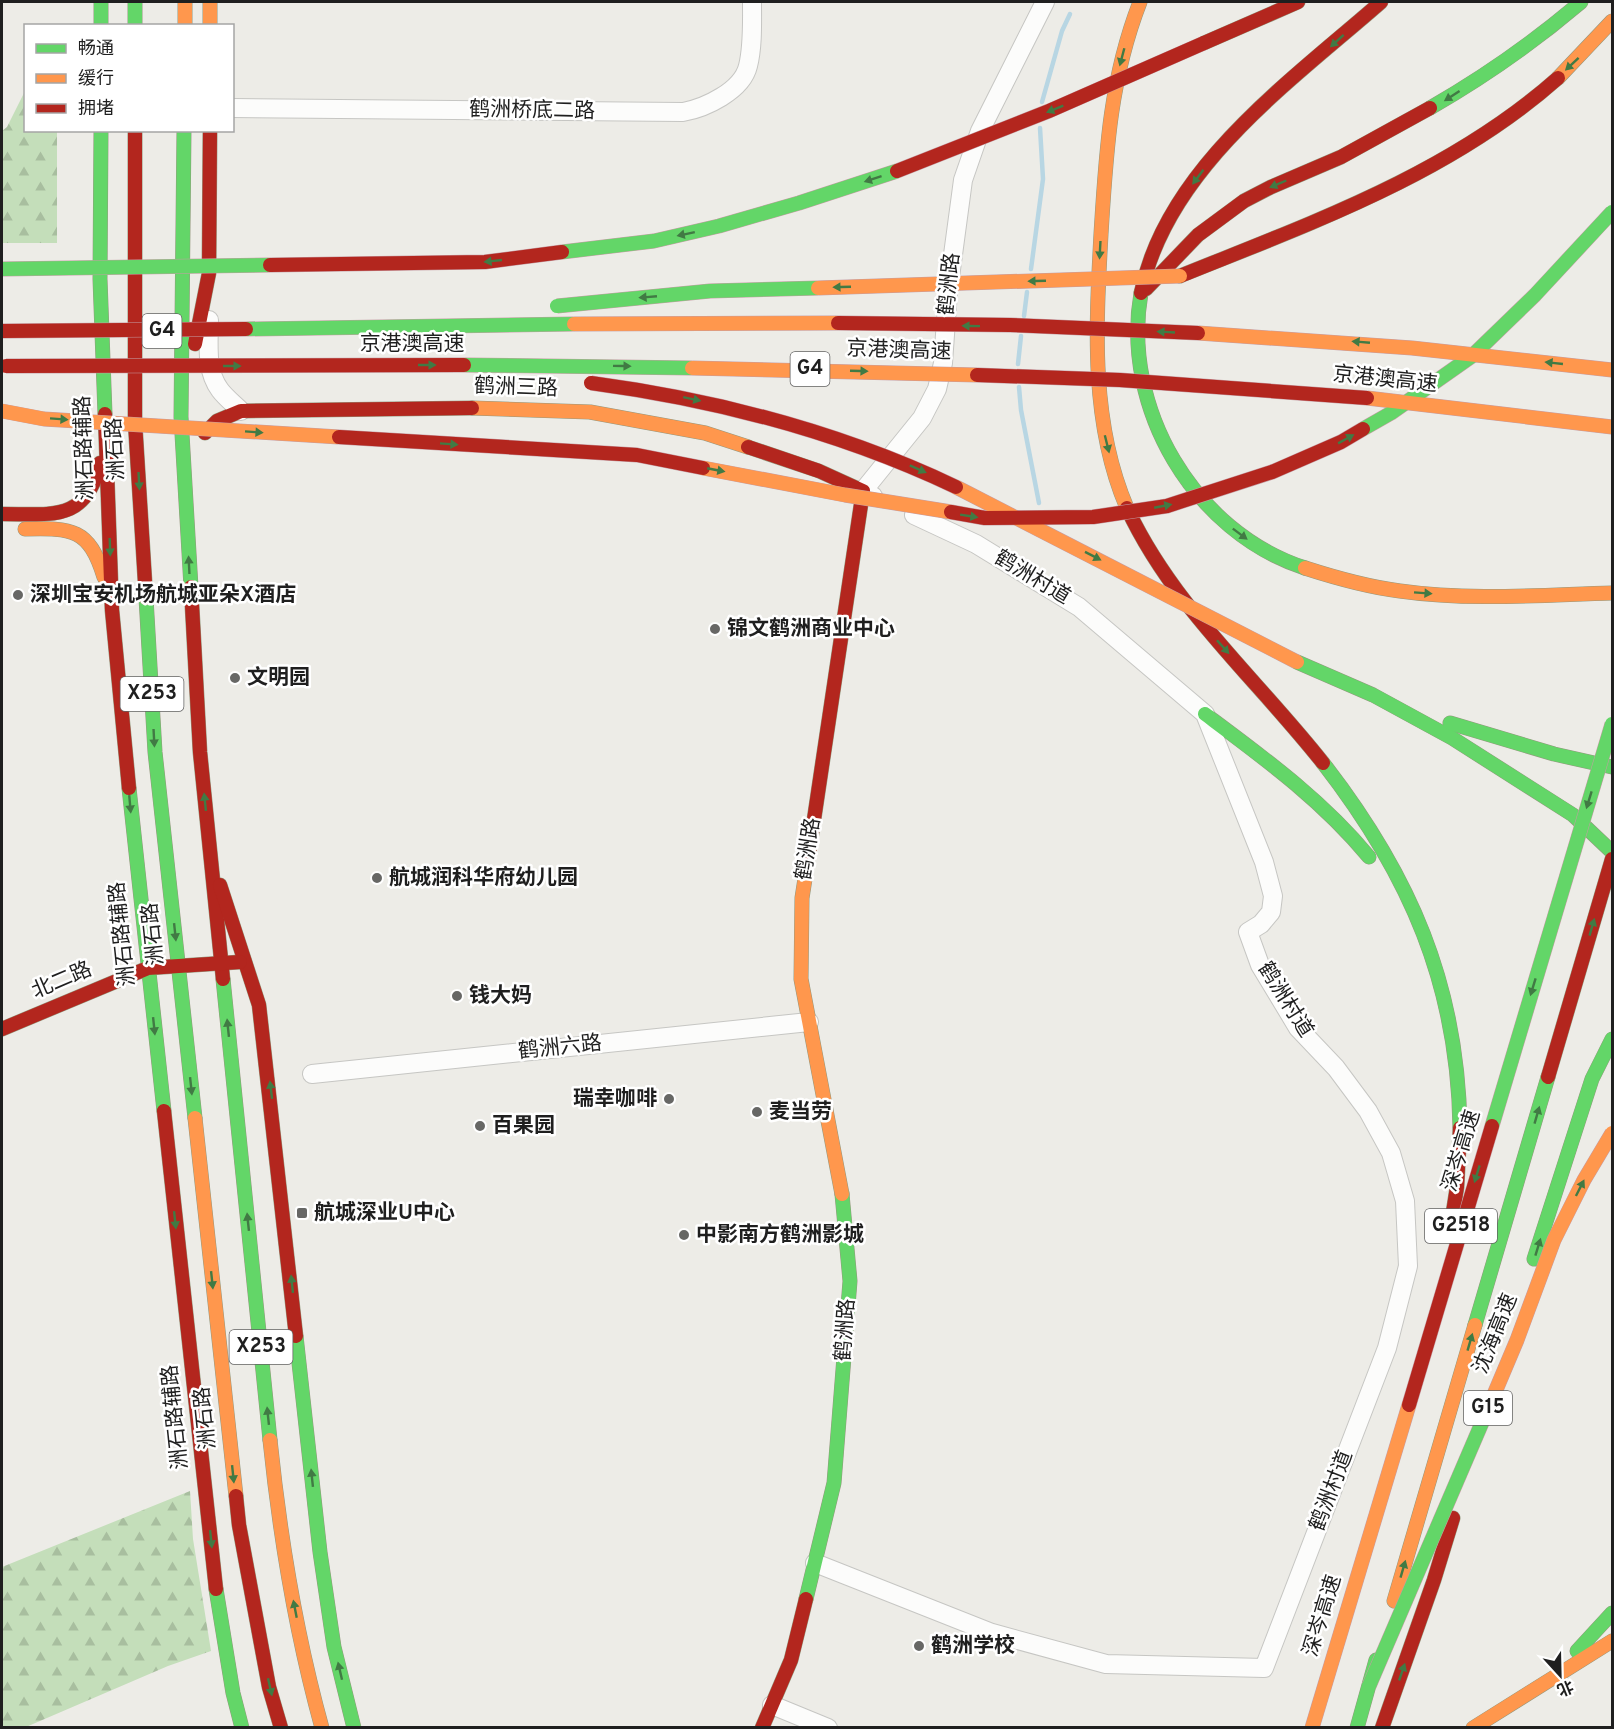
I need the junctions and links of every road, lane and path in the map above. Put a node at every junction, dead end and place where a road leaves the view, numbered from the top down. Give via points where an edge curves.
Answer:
1 (101, 2) edge
2 (135, 2) edge
3 (185, 2) edge
4 (210, 2) edge
5 (752, 2) edge
6 (1045, 2) edge
7 (1140, 2) edge
8 (1298, 2) edge
9 (1381, 2) edge
10 (1581, 2) edge
11 (1612, 21) edge
12 (101, 24) edge
13 (135, 24) edge
14 (185, 24) edge
15 (210, 24) edge
16 (234, 108) edge
17 (101, 132) edge
18 (135, 132) edge
19 (184, 132) edge
20 (210, 132) edge
21 (1612, 212) edge
22 (2, 269) edge
23 (209, 273) junction
24 (1141, 295) junction
25 (546, 307) dead end
26 (499, 312) dead end
27 (323, 329) junction
28 (2, 332) edge
29 (4, 366) edge
30 (1612, 370) edge
31 (229, 382) dead end
32 (578, 382) dead end
33 (2, 411) edge
34 (241, 411) junction
35 (181, 417) junction
36 (105, 425) junction
37 (1612, 427) edge
38 (184, 471) junction
39 (863, 491) junction
40 (2, 514) edge
41 (11, 529) dead end
42 (1612, 593) edge
43 (112, 610) junction
44 (1373, 696) junction
45 (1205, 714) junction
46 (1612, 724) edge
47 (1612, 767) edge
48 (1612, 852) edge
49 (1612, 859) edge
50 (211, 860) junction
51 (1434, 960) junction
52 (246, 961) junction
53 (221, 963) junction
54 (178, 965) junction
55 (148, 968) junction
56 (809, 1023) junction
57 (2, 1029) edge
58 (1612, 1039) edge
59 (312, 1074) dead end
60 (1612, 1133) edge
61 (815, 1563) junction
62 (1612, 1613) edge
63 (1612, 1641) edge
64 (1369, 1686) junction
65 (772, 1705) junction
66 (1498, 1712) junction
67 (242, 1728) edge
68 (281, 1728) edge
69 (322, 1728) edge
70 (354, 1728) edge
71 (762, 1728) edge
72 (828, 1728) edge
73 (1301, 1728) edge
74 (1312, 1728) edge
75 (1357, 1728) edge
76 (1382, 1728) edge
77 (1473, 1728) edge

1 - 12 main road
2 - 13 main road
3 - 14 main road
4 - 15 main road
5 - 16 street, 鹤洲桥底二路 via 748,69 721,98 698,109 683,112
6 - 39 street, 鹤洲路 via 980,131 963,180 937,389 922,418
7 -> 51 main road via 1118,72 1103,184 1096,362 1098,399 1113,469 1139,533 1176,593 1329,770 1372,832 1400,879
8 -> 22 main road, bridge via 1049,111 894,172 788,207 654,241 485,262
9 -> 24 main road via 1213,157 1176,206 1155,244
10 -> 24 main road via 1501,64 1422,114 1342,157 1260,192 1229,211 1184,249
11 -> 25 main road, bridge via 1542,92 1445,159 1343,210 1180,276 710,291
17 - 36 main road, 洲石路辅路
18 -> 54 main road, 洲石路 / X253 via 135,422 155,752
19 - 35 main road, X253
20 - 23 main road
33 -> 21 main road, bridge via 44,418 637,455 985,518 1093,517 1167,506 1272,472 1341,442 1472,356
23 - 34 street via 211,374 220,390
23 - 35 main road
24 -> 42 main road via 1137,324 1139,360 1145,395 1158,428 1174,462 1197,493 1225,522 1259,548 1303,568 1407,592
26 - 27 main road, bridge
27 - 28 main road, 京港澳高速 / G4, bridge
30 -> 27 main road, 京港澳高速 / G4, bridge via 1357,342 1113,329 702,322
29 - 31 main road, bridge
29 -> 37 main road, 京港澳高速 / G4, bridge via 541,365 1120,380 1356,397
32 -> 44 main road, bridge via 652,390 726,406 858,445 960,487 1297,662
34 - 38 main road, 鹤洲三路 via 217,421 197,441
34 - 39 main road, 鹤洲三路 via 454,406 590,412 705,433 819,471
35 - 38 main road, X253
36 - 40 main road via 98,476 89,498 66,512
36 -> 43 main road, 洲石路辅路
50 -> 38 main road, X253 via 200,752
39 - 45 street, 鹤洲村道 via 976,544 1079,607
39 - 56 main road, 鹤洲路 via 802,898 801,980
41 - 43 main road via 72,531 86,539 101,566
43 -> 55 main road, 洲石路辅路
44 - 47 main road via 1496,738
44 - 48 main road via 1452,738 1573,815
45 - 51 main road via 1335,817 1385,879
45 - 61 street, 鹤洲村道 via 1264,862 1273,896 1270,912 1248,932 1260,965 1298,1028 1336,1068 1368,1111 1391,1153 1405,1201 1408,1266 1387,1348 1264,1668 1106,1664 992,1633
46 -> 74 main road, 深岑高速 / G2518, bridge
64 -> 49 main road, G2518, bridge
50 - 52 main road
50 - 53 main road, X253
51 - 73 main road via 1453,1034 1458,1076 1461,1143 1455,1206 1427,1324
52 - 53 main road, 北二路
70 -> 52 main road via 334,1647 320,1552 267,1062 259,1005
53 - 54 main road, 北二路
69 -> 53 main road, X253 via 308,1677 278,1519
54 - 55 main road, 北二路
54 -> 68 main road, 洲石路 / X253 via 239,1525 269,1687
55 - 57 main road, 北二路
55 -> 67 main road, 洲石路辅路 via 217,1600
56 - 59 street, 鹤洲六路
56 - 61 main road, 鹤洲路 via 844,1204 850,1281 834,1483
76 -> 58 main road via 1434,1580 1572,1140
64 -> 60 main road, 沈海高速 / G15, bridge via 1517,1340 1554,1240
61 - 65 main road, 鹤洲路 via 791,1660
62 - 66 main road via 1557,1669
63 - 66 main road
64 - 75 main road, G15
65 - 71 main road, 鹤洲路
65 - 72 street
66 - 77 main road

